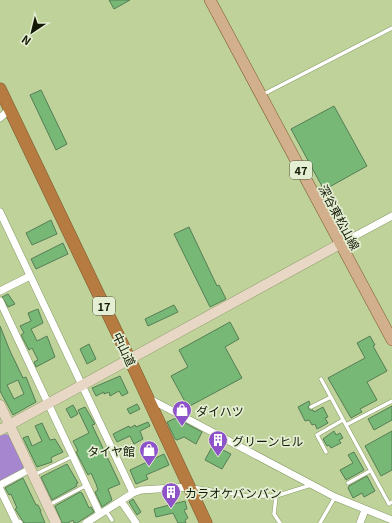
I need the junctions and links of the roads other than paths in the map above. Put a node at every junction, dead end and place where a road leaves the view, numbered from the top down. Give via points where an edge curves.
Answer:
1 (210, 0) edge
2 (392, 28) edge
3 (0, 89) edge
4 (261, 96) junction
5 (10, 109) junction
6 (0, 118) edge
7 (0, 212) edge
8 (392, 216) edge
9 (340, 244) junction
10 (30, 276) junction
11 (0, 290) edge
12 (0, 301) edge
13 (392, 340) edge
14 (130, 360) junction
15 (321, 379) dead end
16 (82, 385) junction
17 (331, 397) junction
18 (148, 398) junction
19 (392, 401) edge
20 (48, 404) junction
21 (0, 405) edge
22 (311, 407) dead end
23 (343, 420) junction
24 (9, 424) junction
25 (346, 425) junction
26 (0, 430) edge
27 (326, 452) dead end
28 (73, 456) junction
29 (370, 471) junction
30 (31, 472) junction
31 (348, 483) dead end
32 (0, 485) edge
33 (87, 485) junction
34 (311, 485) junction
35 (189, 487) junction
36 (0, 489) edge
37 (133, 493) junction
38 (276, 496) junction
39 (334, 497) junction
40 (121, 500) junction
41 (392, 502) edge
42 (48, 505) junction
43 (365, 510) junction
44 (103, 512) junction
45 (112, 520) dead end
46 (392, 520) edge
47 (19, 523) edge
48 (56, 523) edge
49 (86, 523) edge
50 (136, 523) edge
51 (206, 523) edge
52 (280, 523) edge
53 (320, 523) edge
54 (360, 523) edge

1 - 4 main road, 深谷東松山線 / 47
2 - 4 lane
3 - 5 highway, 中山道 / 17
4 - 9 main road, 深谷東松山線 / 47
5 - 6 street
5 - 14 highway, 中山道 / 17
7 - 10 street
8 - 9 street
9 - 13 main road, 深谷東松山線 / 47
9 - 14 street
10 - 11 street
10 - 16 street
12 - 20 street
14 - 16 street
14 - 18 highway, 中山道 / 17
15 - 17 lane
16 - 20 street
16 - 37 street
17 - 22 lane
17 - 23 lane
18 - 34 street
18 - 35 highway, 中山道 / 17
19 - 25 lane
20 - 24 street
20 - 28 street
21 - 24 street
23 - 25 lane
23 - 27 lane via 317,435
24 - 26 street
24 - 30 street
25 - 29 lane
28 - 30 lane
28 - 33 street
29 - 31 lane
29 - 41 lane via 389,504
30 - 32 street
30 - 42 street
33 - 42 lane
33 - 44 street
34 - 38 lane
34 - 39 street
35 - 37 street via 141,490
35 - 38 lane via 246,496
35 - 51 highway, 中山道 / 17
36 - 47 street via 16,522
37 - 40 street
38 - 52 lane via 274,514
39 - 43 street
39 - 53 lane
40 - 44 street
40 - 50 street
42 - 48 street
43 - 46 street
43 - 54 street
44 - 45 lane
44 - 49 street

